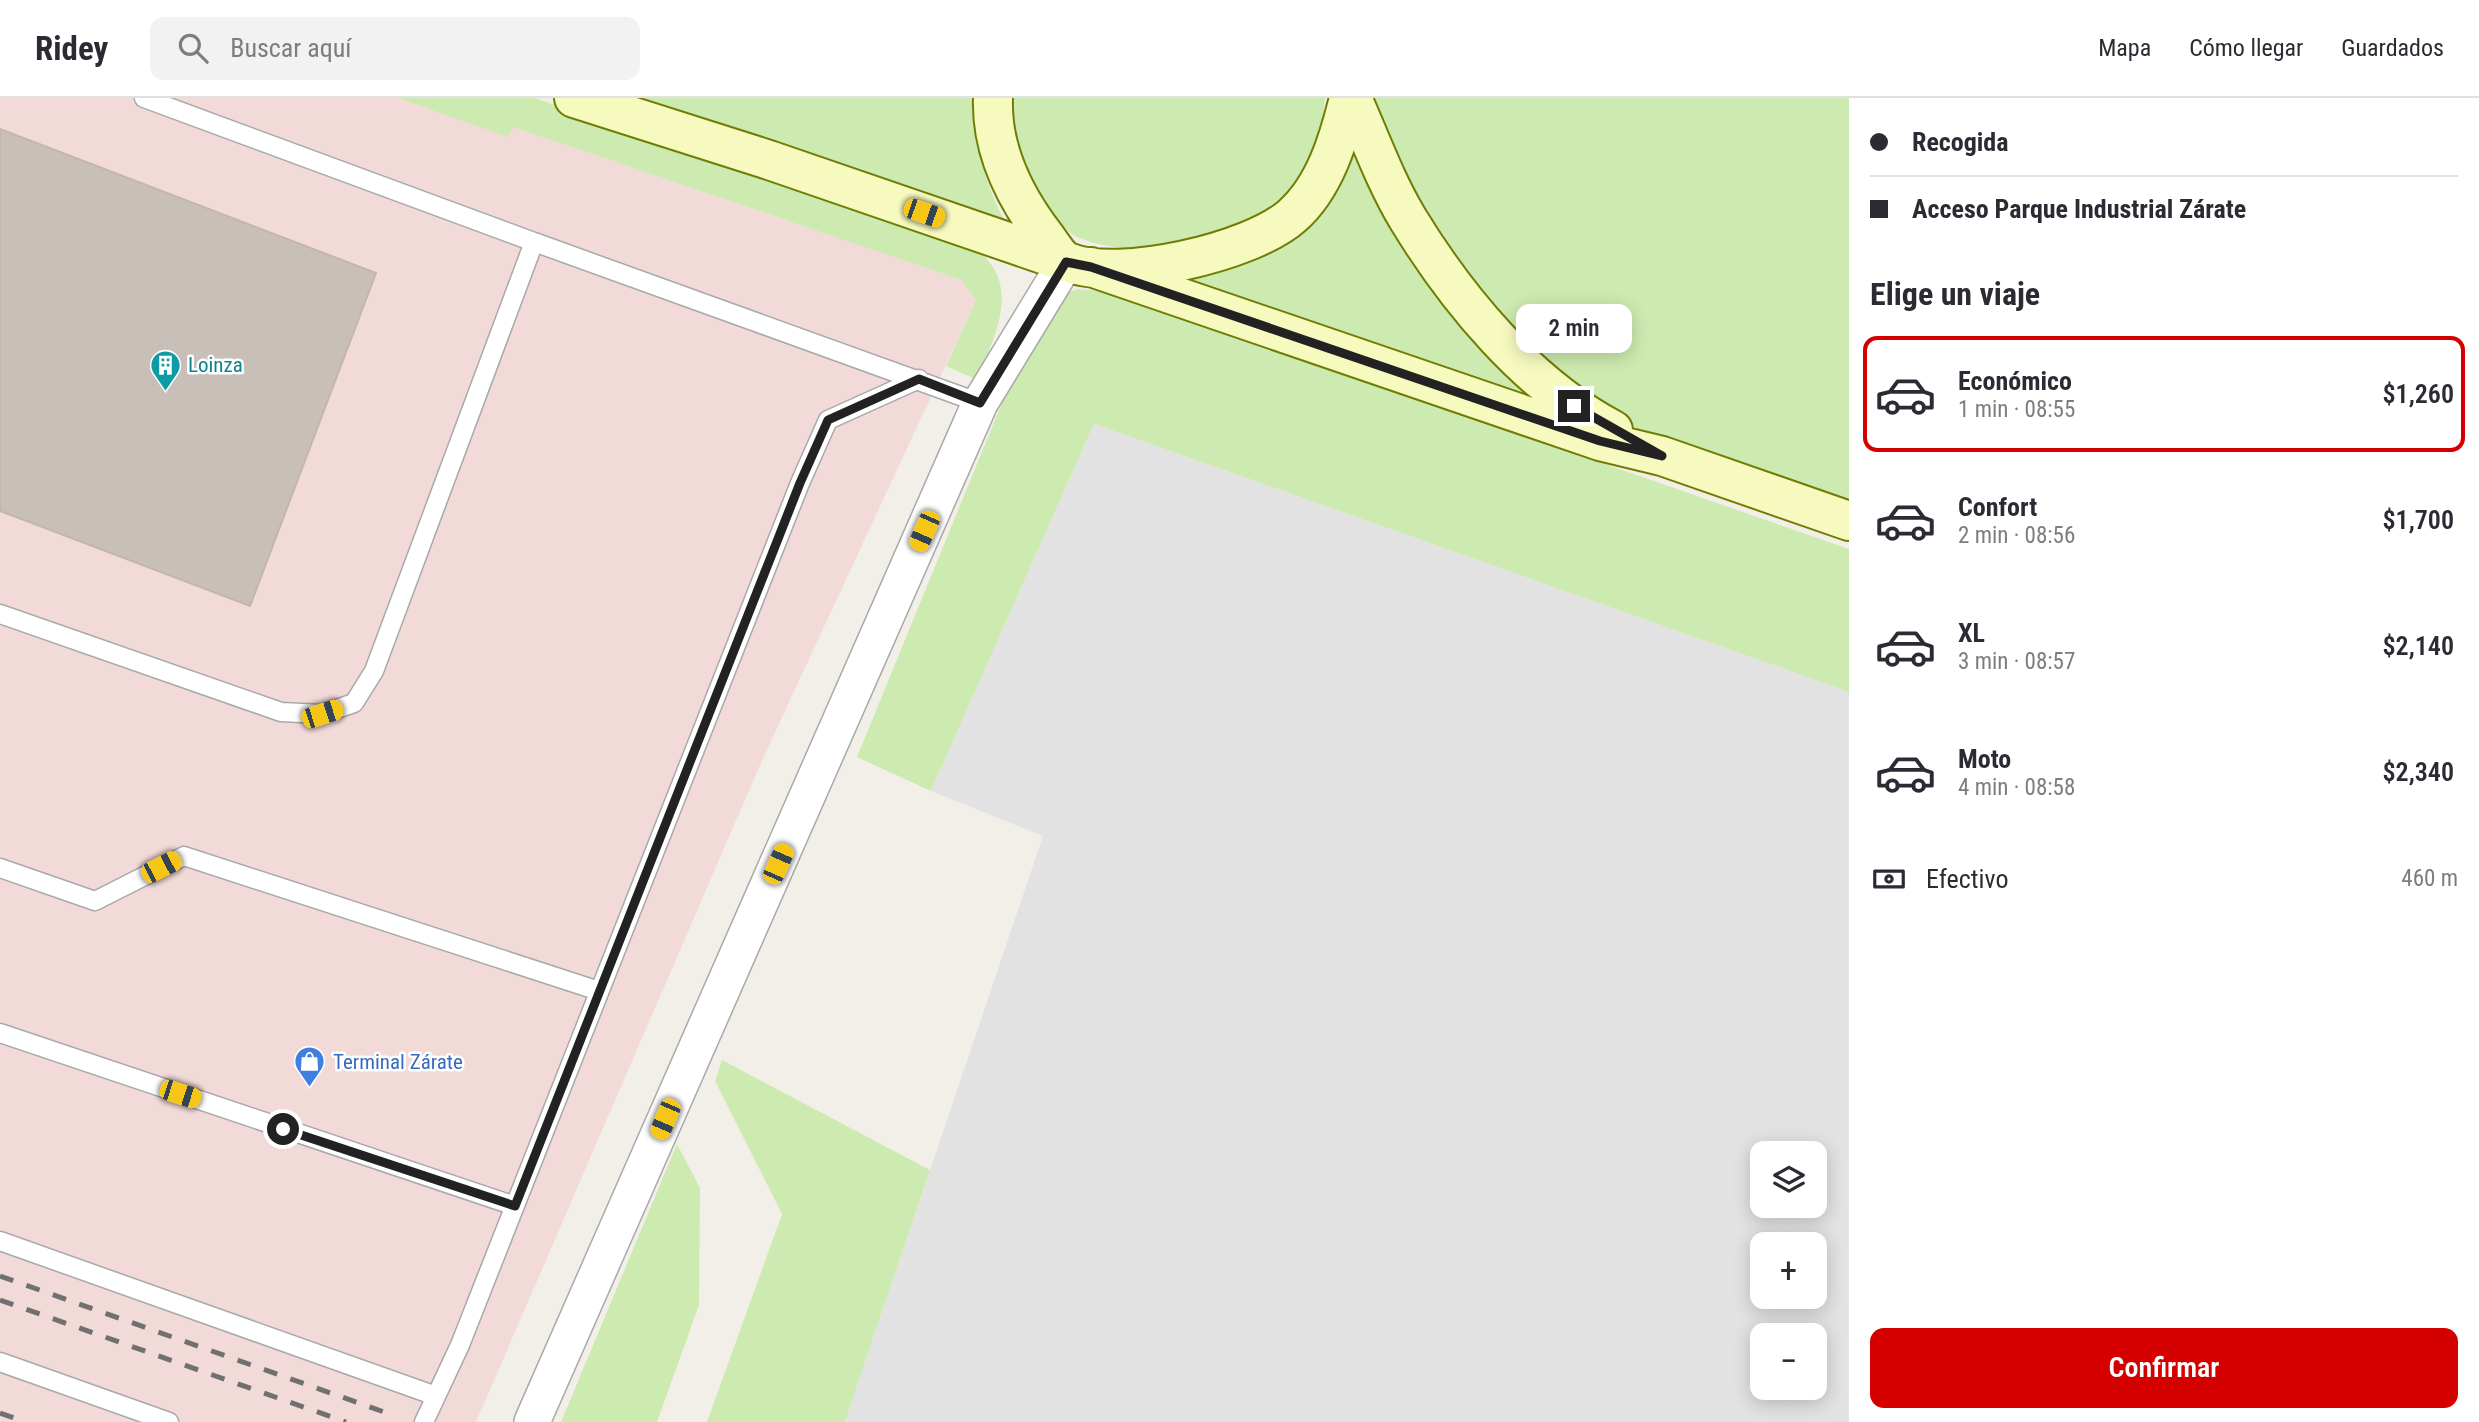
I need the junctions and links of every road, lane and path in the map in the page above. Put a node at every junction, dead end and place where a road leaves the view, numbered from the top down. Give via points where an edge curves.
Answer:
1 (144, 98) edge
2 (574, 98) edge
3 (993, 98) edge
4 (1350, 98) edge
5 (534, 242) junction
6 (1078, 264) junction
7 (919, 379) junction
8 (980, 403) junction
9 (1662, 456) junction
10 (1849, 522) edge
11 (0, 614) edge
12 (0, 868) edge
13 (599, 991) junction
14 (0, 1033) edge
15 (515, 1206) junction
16 (0, 1241) edge
17 (0, 1362) edge
18 (436, 1396) junction
19 (169, 1422) edge
20 (424, 1422) edge
21 (532, 1422) edge

1 - 5 lane
2 - 6 main road
3 - 6 main road via 992,121 1010,180 1030,217
4 - 6 main road via 1338,142 1317,184 1292,216 1261,236 1176,262
4 - 9 main road via 1408,218 1478,314 1555,392 1594,420
5 - 7 lane
5 - 11 lane via 374,671 354,703 322,714 281,712
6 - 8 street
6 - 9 main road via 1600,441
7 - 8 lane
7 - 13 lane via 828,420
8 - 21 street
9 - 10 main road
12 - 13 lane via 95,901 184,856
13 - 15 lane
14 - 15 lane
15 - 18 lane
16 - 18 lane
17 - 19 lane
18 - 20 lane

